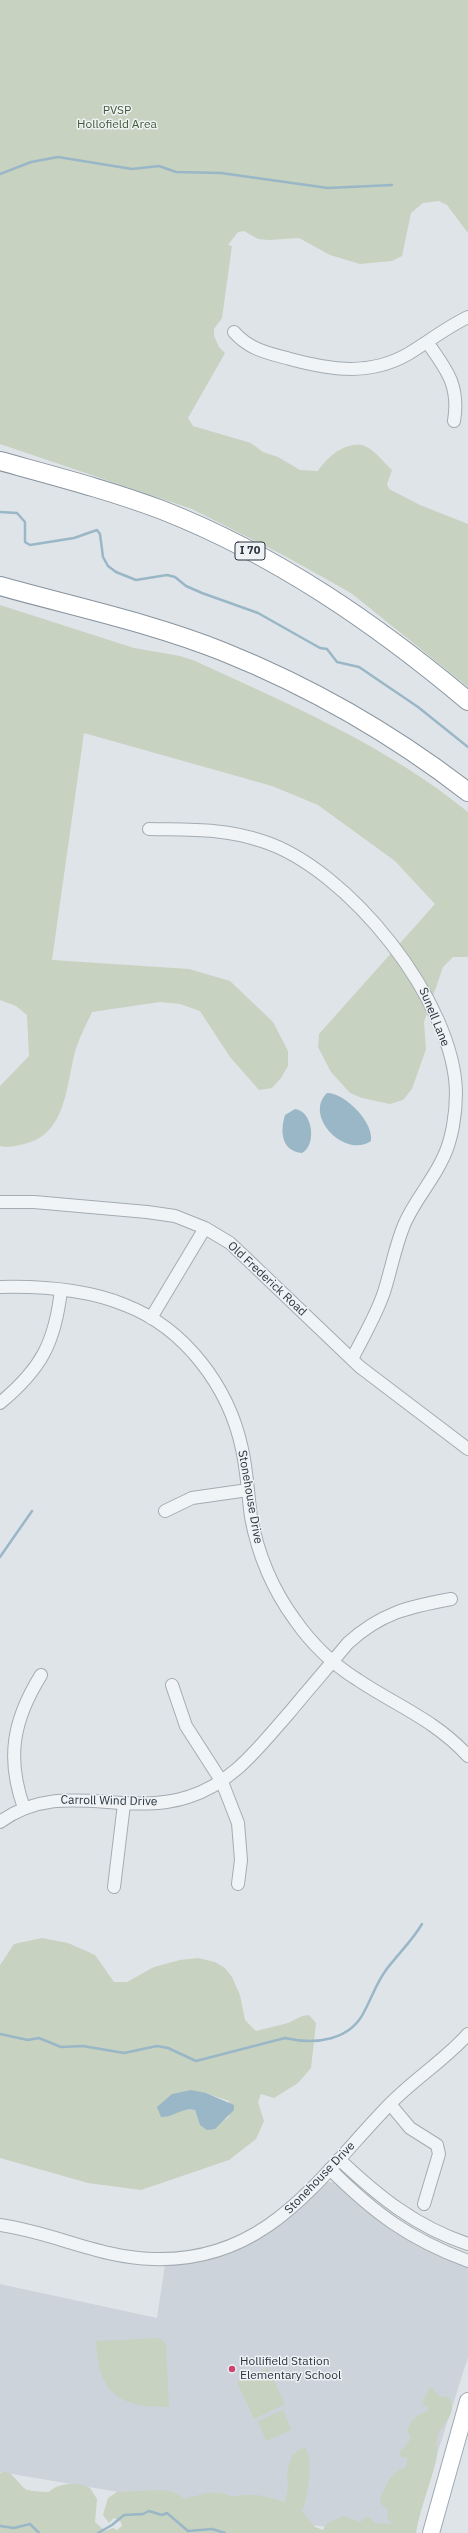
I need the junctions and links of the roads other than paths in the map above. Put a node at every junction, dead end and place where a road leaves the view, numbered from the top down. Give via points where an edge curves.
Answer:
1 (468, 318) edge
2 (234, 332) dead end
3 (427, 342) junction
4 (454, 421) dead end
5 (0, 461) edge
6 (0, 586) edge
7 (468, 701) edge
8 (468, 792) edge
9 (149, 829) dead end
10 (0, 1202) edge
11 (205, 1228) junction
12 (0, 1287) edge
13 (61, 1290) junction
14 (151, 1318) junction
15 (352, 1359) junction
16 (0, 1403) edge
17 (468, 1449) edge
18 (248, 1490) junction
19 (165, 1511) dead end
20 (451, 1599) dead end
21 (333, 1661) junction
22 (41, 1675) dead end
23 (172, 1685) dead end
24 (468, 1756) edge
25 (222, 1782) junction
26 (124, 1804) junction
27 (24, 1808) junction
28 (0, 1822) edge
29 (238, 1884) dead end
30 (114, 1887) dead end
31 (468, 2034) edge
32 (390, 2104) junction
33 (339, 2158) junction
34 (330, 2169) junction
35 (424, 2204) dead end
36 (0, 2225) edge
37 (468, 2244) edge
38 (468, 2261) edge
39 (468, 2401) edge
40 (431, 2533) edge

1 - 3 street
2 - 3 street via 252,348 320,367 338,369 380,366
3 - 4 street via 453,382 457,406
5 - 7 highway, I 70 via 161,510 253,552 317,588 376,627
6 - 8 highway via 157,629 224,652 341,708 428,762
9 - 15 street, Sunell Lane via 205,829 247,837 288,852 314,868 334,883 400,953 425,993 437,1020 453,1070 455,1086 450,1138 443,1159 403,1226 378,1307
10 - 11 street, Old Frederick Road via 34,1202 147,1212 174,1216
11 - 14 street
11 - 15 street, Old Frederick Road via 230,1243
12 - 13 street, Stonehouse Drive
13 - 14 street, Stonehouse Drive via 103,1297
13 - 16 street via 55,1329 44,1356 24,1382
14 - 18 street, Stonehouse Drive via 194,1355 218,1386 238,1432
15 - 17 street, Old Frederick Road
18 - 19 street via 192,1498
18 - 21 street, Stonehouse Drive via 256,1540 269,1577 299,1626
20 - 21 street, Carroll Wind Drive via 401,1609 387,1615 360,1632
21 - 24 street, Stonehouse Drive via 357,1680 423,1717
21 - 25 street, Carroll Wind Drive via 250,1758
22 - 27 street via 24,1706 15,1739 14,1775
23 - 25 street via 186,1726
25 - 26 street, Carroll Wind Drive via 177,1801 145,1805
25 - 29 street via 238,1823 241,1860
26 - 27 street, Carroll Wind Drive via 64,1799 40,1802
26 - 30 street
27 - 28 street, Carroll Wind Drive
31 - 32 street, Stonehouse Drive
32 - 33 street, Stonehouse Drive
32 - 35 street via 410,2128 437,2145 439,2154
33 - 34 street, Stonehouse Drive
33 - 37 street via 402,2214 427,2228
34 - 36 street, Stonehouse Drive via 295,2207 263,2231 226,2248 191,2257 154,2259 120,2256
34 - 38 street via 374,2211 394,2226 421,2241
39 - 40 main road

